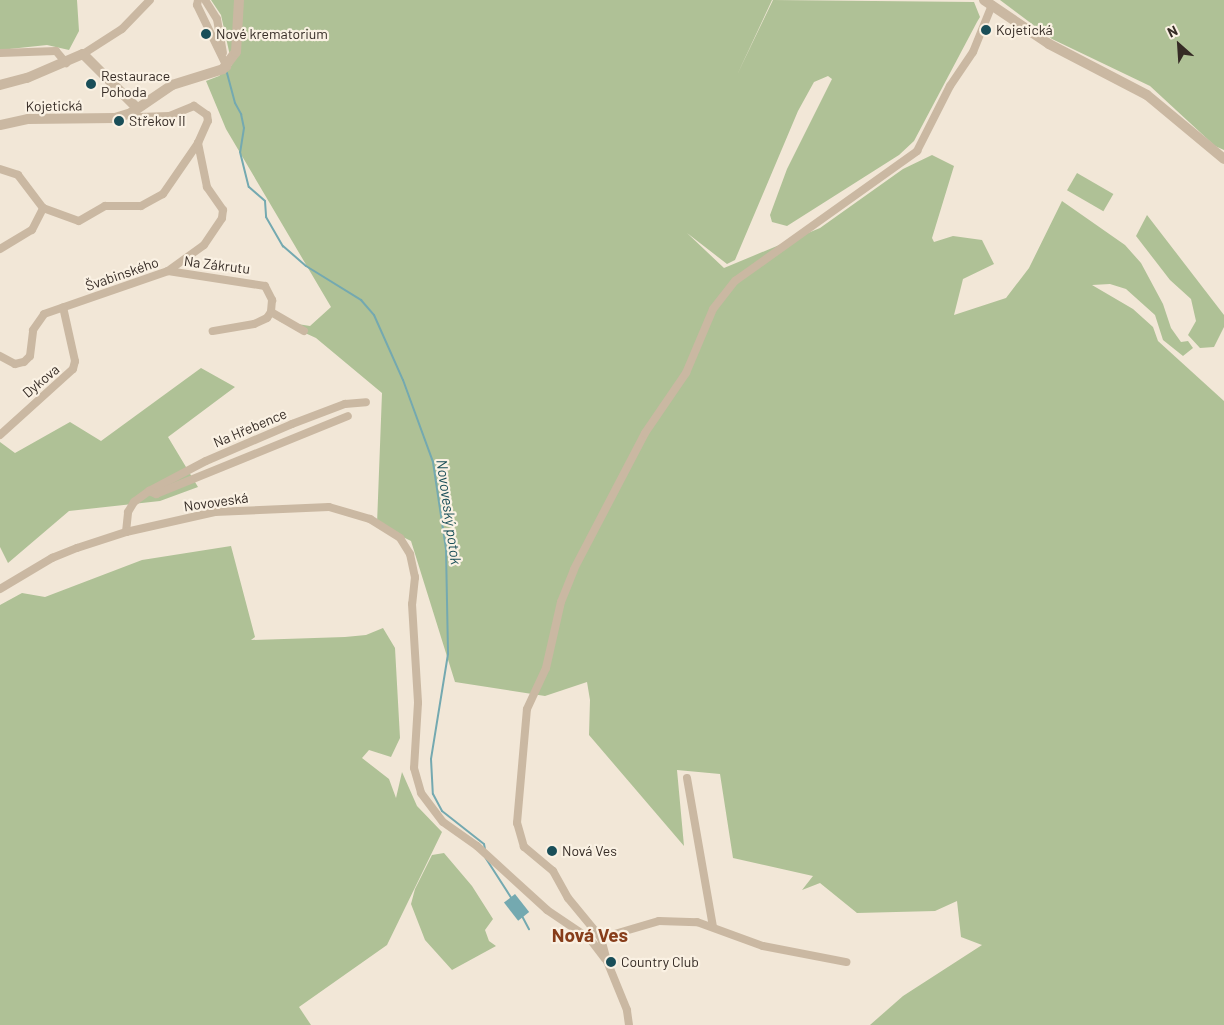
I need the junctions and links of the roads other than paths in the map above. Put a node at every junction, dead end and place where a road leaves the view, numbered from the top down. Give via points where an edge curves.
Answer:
1 (150, 0) edge
2 (198, 0) edge
3 (205, 0) edge
4 (239, 0) edge
5 (988, 3) edge
6 (0, 53) edge
7 (83, 54) junction
8 (223, 54) junction
9 (66, 63) junction
10 (227, 67) junction
11 (0, 85) edge
12 (134, 110) junction
13 (0, 125) edge
14 (198, 144) junction
15 (1224, 159) edge
16 (0, 169) edge
17 (43, 208) junction
18 (0, 250) edge
19 (168, 271) junction
20 (63, 307) junction
21 (272, 312) junction
22 (213, 331) dead end
23 (304, 331) dead end
24 (0, 356) edge
25 (366, 402) dead end
26 (348, 416) dead end
27 (0, 435) edge
28 (149, 491) junction
29 (126, 532) junction
30 (0, 589) edge
31 (686, 778) dead end
32 (713, 927) junction
33 (601, 938) junction
34 (607, 962) junction
35 (846, 962) dead end
36 (629, 1025) edge

1 - 7 street via 122,29
2 - 8 street via 197,5
3 - 8 street via 217,19
4 - 10 street via 236,52
5 - 15 street via 1049,44 1147,95
5 - 33 street via 973,52 950,86 917,151 735,282 713,309 686,373 646,433 574,569 557,614 546,668 527,709 517,815 520,838 532,856 553,871 568,898
6 - 9 street via 56,50
7 - 9 street
7 - 12 street via 125,95
8 - 10 street
9 - 11 street
10 - 12 street, Kojetická via 172,85
12 - 13 street, Kojetická via 115,118 28,119
12 - 14 street via 138,117 169,116 199,107 208,121
14 - 17 street via 171,184 153,202 141,206 105,206 79,221
14 - 19 street, Švabinského via 207,187 220,201 222,218 204,245
16 - 17 street via 18,175
17 - 18 street via 32,230
19 - 20 street, Švabinského
19 - 21 street, Na Zákrutu via 265,286 272,300
20 - 24 street, Švabinského via 44,314 37,322 30,356 24,362 15,364
20 - 27 street, Dykova via 75,361 73,369
21 - 22 street via 254,324
21 - 23 street
25 - 28 street, Na Hřebence via 345,404 292,424 206,461
26 - 28 street, Na Hřebence via 156,494
28 - 29 street, Na Hřebence via 134,502 128,512
29 - 30 street, Novoveská via 52,558
29 - 34 street, Novoveská via 214,512 329,507 370,519 400,538 410,554 415,577 412,604 418,702 414,768 421,793 443,822 477,846 547,910 590,940
31 - 32 street
32 - 33 street via 697,922 659,921
32 - 35 street via 763,946
33 - 34 street
34 - 36 street via 627,1010

